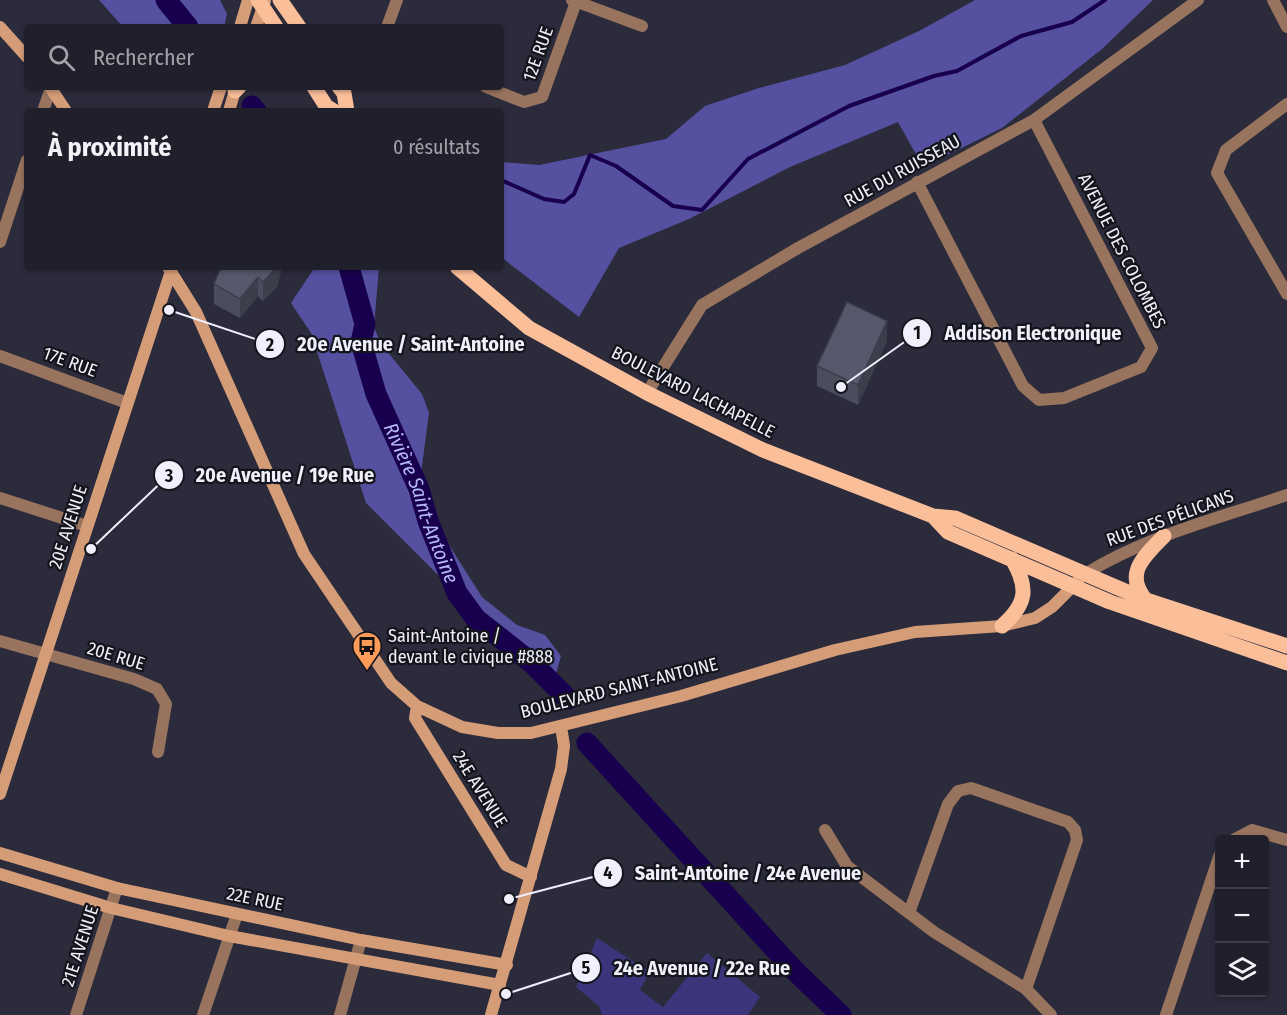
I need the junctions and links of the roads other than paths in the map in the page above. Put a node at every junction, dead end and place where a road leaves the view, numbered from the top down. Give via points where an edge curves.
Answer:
1 (248, 0) edge
2 (280, 0) edge
3 (397, 0) edge
4 (1198, 0) edge
5 (1273, 0) edge
6 (574, 1) edge
7 (262, 2) edge
8 (241, 24) edge
9 (257, 24) edge
10 (274, 24) edge
11 (297, 24) edge
12 (388, 24) edge
13 (642, 26) dead end
14 (0, 27) edge
15 (1287, 27) edge
16 (24, 54) edge
17 (49, 90) edge
18 (52, 90) edge
19 (231, 90) edge
20 (233, 90) edge
21 (316, 90) edge
22 (342, 90) edge
23 (494, 90) edge
24 (1287, 104) edge
25 (44, 108) edge
26 (64, 108) edge
27 (216, 108) edge
28 (230, 108) edge
29 (329, 108) edge
30 (346, 108) edge
31 (1034, 120) junction
32 (24, 169) edge
33 (917, 182) junction
34 (0, 242) edge
35 (169, 270) edge
36 (171, 270) edge
37 (461, 270) edge
38 (1287, 294) edge
39 (0, 356) edge
40 (647, 393) junction
41 (128, 403) junction
42 (1287, 495) edge
43 (0, 498) edge
44 (933, 516) junction
45 (87, 526) junction
46 (1164, 536) junction
47 (1012, 560) junction
48 (1085, 574) junction
49 (1073, 586) junction
50 (1146, 600) junction
51 (1002, 626) junction
52 (0, 641) edge
53 (1287, 646) edge
54 (45, 655) junction
55 (1287, 663) edge
56 (417, 705) junction
57 (561, 726) junction
58 (158, 752) dead end
59 (0, 794) edge
60 (825, 830) dead end
61 (1242, 835) edge
62 (1287, 840) edge
63 (0, 853) edge
64 (1215, 869) edge
65 (0, 874) edge
66 (531, 877) junction
67 (117, 888) junction
68 (111, 908) junction
69 (909, 913) junction
70 (237, 914) junction
71 (229, 936) junction
72 (361, 940) junction
73 (357, 961) junction
74 (507, 965) junction
75 (500, 985) junction
76 (1026, 989) junction
77 (76, 1015) edge
78 (203, 1015) edge
79 (340, 1015) edge
80 (490, 1015) edge
81 (1051, 1015) edge
82 (1166, 1015) edge

1 - 8 street
2 - 11 main road
3 - 12 street
4 - 31 street, RUE DU RUISSEAU
5 - 15 street
6 - 13 street, 12E RUE
6 - 23 street, 12E RUE via 542,98 524,102
7 - 9 street
7 - 10 main road
14 - 16 street
17 - 25 street
18 - 26 street
19 - 27 street
20 - 28 street
21 - 29 main road
22 - 30 main road
24 - 38 street via 1226,150 1217,173
31 - 33 street, RUE DU RUISSEAU
31 - 33 street, AVENUE DES COLOMBES via 1152,348 1142,368 1064,398 1039,400 1023,386
32 - 34 street
33 - 40 street, RUE DU RUISSEAU via 702,305
35 - 41 street, 20E AVENUE
36 - 56 street, BOULEVARD SAINT-ANTOINE via 196,312 304,554 391,683
37 - 40 main road, BOULEVARD LACHAPELLE via 529,328
39 - 41 street, 17E RUE
40 - 44 main road, BOULEVARD LACHAPELLE via 763,450
41 - 45 street, 20E AVENUE
42 - 46 street, RUE DES PÉLICANS
43 - 45 street
44 - 47 main road, BOULEVARD LACHAPELLE via 948,532
44 - 48 main road, BOULEVARD LACHAPELLE via 955,518
45 - 54 street, 20E AVENUE
46 - 48 street, RUE DES PÉLICANS via 1113,557
46 - 50 main road via 1142,559 1136,575 1136,589
47 - 49 main road, BOULEVARD LACHAPELLE
47 - 51 main road via 1023,577 1023,597 1017,612
48 - 49 street, RUE DES PÉLICANS
48 - 50 main road, BOULEVARD LACHAPELLE
49 - 51 street, BOULEVARD SAINT-ANTOINE via 1052,608 1035,618
49 - 55 main road, BOULEVARD LACHAPELLE
50 - 53 main road
51 - 57 street, BOULEVARD SAINT-ANTOINE via 915,632 857,645
52 - 54 street, 20E RUE
54 - 58 street, 20E RUE via 134,679 157,690 166,704
54 - 59 street, 20E AVENUE
56 - 57 street, BOULEVARD SAINT-ANTOINE via 462,727 498,733 531,733
56 - 66 street, 24E AVENUE via 415,718 506,865
57 - 66 street via 561,769
60 - 69 street via 847,866
61 - 62 street via 1252,830
63 - 67 street, 22E RUE
64 - 82 street
65 - 68 street
66 - 74 street
67 - 68 street, 21E AVENUE
67 - 70 street, 22E RUE
68 - 71 street
68 - 77 street, 21E AVENUE
69 - 76 street
69 - 76 street via 948,804 958,791 971,788 1068,822 1077,840
70 - 71 street
70 - 72 street, 22E RUE
71 - 73 street
71 - 78 street
72 - 73 street
72 - 74 street, 22E RUE
73 - 75 street
73 - 79 street
74 - 75 street
75 - 80 street
76 - 81 street

